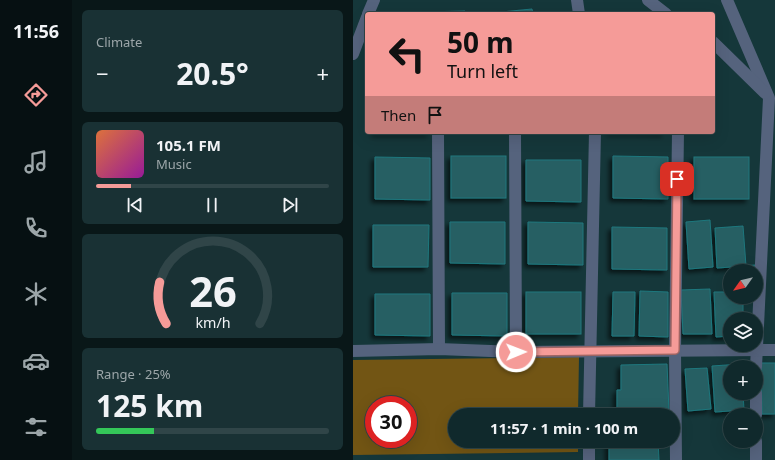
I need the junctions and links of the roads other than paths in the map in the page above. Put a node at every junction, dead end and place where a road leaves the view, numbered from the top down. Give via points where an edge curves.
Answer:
1 (374, 0) edge
2 (577, 0) edge
3 (648, 0) edge
4 (727, 0) edge
5 (369, 12) edge
6 (579, 12) edge
7 (663, 12) edge
8 (365, 22) edge
9 (715, 44) edge
10 (353, 54) edge
11 (772, 101) edge
12 (438, 134) edge
13 (515, 134) edge
14 (595, 134) edge
15 (678, 134) edge
16 (758, 312) edge
17 (439, 349) junction
18 (675, 350) junction
19 (775, 350) edge
20 (353, 351) edge
21 (591, 351) junction
22 (723, 351) edge
23 (763, 351) edge
24 (516, 352) junction
25 (589, 408) edge
26 (589, 448) edge
27 (756, 448) edge
28 (589, 460) edge
29 (676, 460) edge
30 (756, 460) edge

1 - 5 street
2 - 6 street
3 - 7 street
4 - 11 street
8 - 10 street
9 - 11 street
11 - 16 street
12 - 17 street
13 - 24 street
14 - 21 street
15 - 18 street
17 - 20 street
17 - 24 street
18 - 21 street
18 - 22 street
18 - 29 street
19 - 23 street
21 - 24 street
21 - 25 street
26 - 28 street
27 - 30 street

